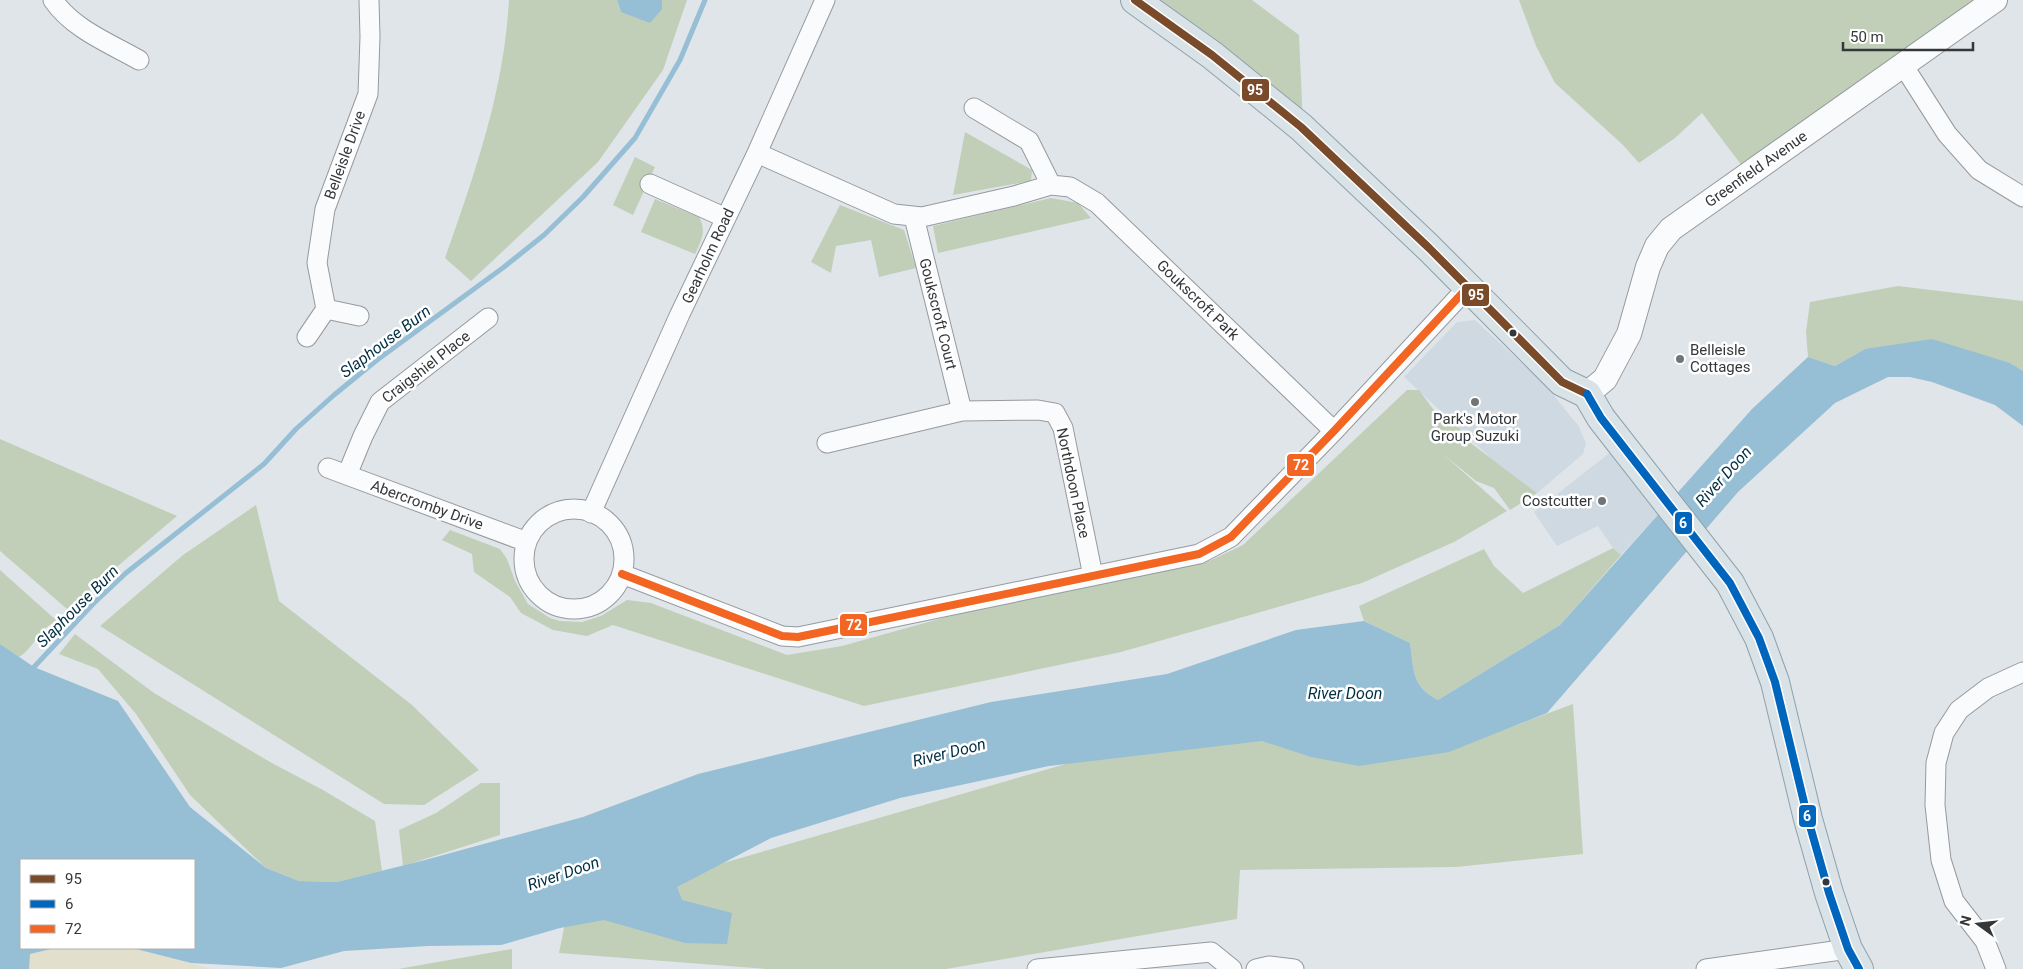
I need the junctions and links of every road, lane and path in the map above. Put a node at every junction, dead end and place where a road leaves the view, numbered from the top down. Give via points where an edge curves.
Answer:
1 (53, 0) edge
2 (369, 0) edge
3 (825, 0) edge
4 (1135, 0) edge
5 (1995, 0) edge
6 (139, 60) dead end
7 (1903, 65) junction
8 (974, 108) dead end
9 (757, 153) junction
10 (650, 184) dead end
11 (1051, 185) junction
12 (2023, 197) edge
13 (914, 217) junction
14 (726, 218) junction
15 (1468, 287) junction
16 (326, 309) junction
17 (359, 316) dead end
18 (488, 318) dead end
19 (307, 337) dead end
20 (1588, 394) junction
21 (962, 411) junction
22 (1334, 431) junction
23 (827, 443) dead end
24 (328, 468) dead end
25 (348, 475) junction
26 (591, 512) junction
27 (527, 542) junction
28 (622, 574) junction
29 (1092, 576) junction
30 (2023, 672) edge
31 (1853, 959) edge
32 (1037, 969) edge
33 (1232, 969) edge
34 (1256, 969) edge
35 (1294, 969) edge
36 (1706, 969) edge
37 (1996, 969) edge

1 - 6 street via 85,30
2 - 16 street, Belleisle Drive via 368,94 325,209 318,254
3 - 9 street, Gearholm Road
4 - 15 main road via 1212,55 1301,127
5 - 7 street, Greenfield Avenue
7 - 12 street via 1947,134 1979,170
7 - 20 street, Greenfield Avenue via 1671,229 1657,246 1648,267 1629,334 1605,379
8 - 11 street via 1029,141
9 - 13 street, Goukscroft Park via 894,214
9 - 14 street, Gearholm Road
10 - 14 street
11 - 13 street, Goukscroft Park
11 - 22 street, Goukscroft Park via 1070,187 1097,203
13 - 21 street, Goukscroft Court
14 - 26 street, Gearholm Road
15 - 20 main road via 1562,382
15 - 22 street
16 - 17 street
16 - 19 street
18 - 25 street, Craigshiel Place via 380,402
20 - 31 main road via 1601,418 1730,583 1759,638 1775,682 1829,893
21 - 23 street, Northdoon Place
21 - 29 street, Northdoon Place via 1038,410 1054,413 1063,428
22 - 29 street via 1231,537 1199,554
24 - 25 street, Abercromby Drive
25 - 27 street, Abercromby Drive
26 - 27 street via 566,510 553,514 533,530
26 - 28 street via 602,518 619,537 623,549
27 - 28 street via 525,570 530,584 545,600 565,609 579,609 600,602 616,587
28 - 29 street via 782,636 798,637
30 - 37 street via 1988,688 1959,710 1944,733 1936,763 1934,805 1941,860 1954,901 1985,941
31 - 36 street
32 - 33 street via 1211,952
34 - 35 street via 1269,966

